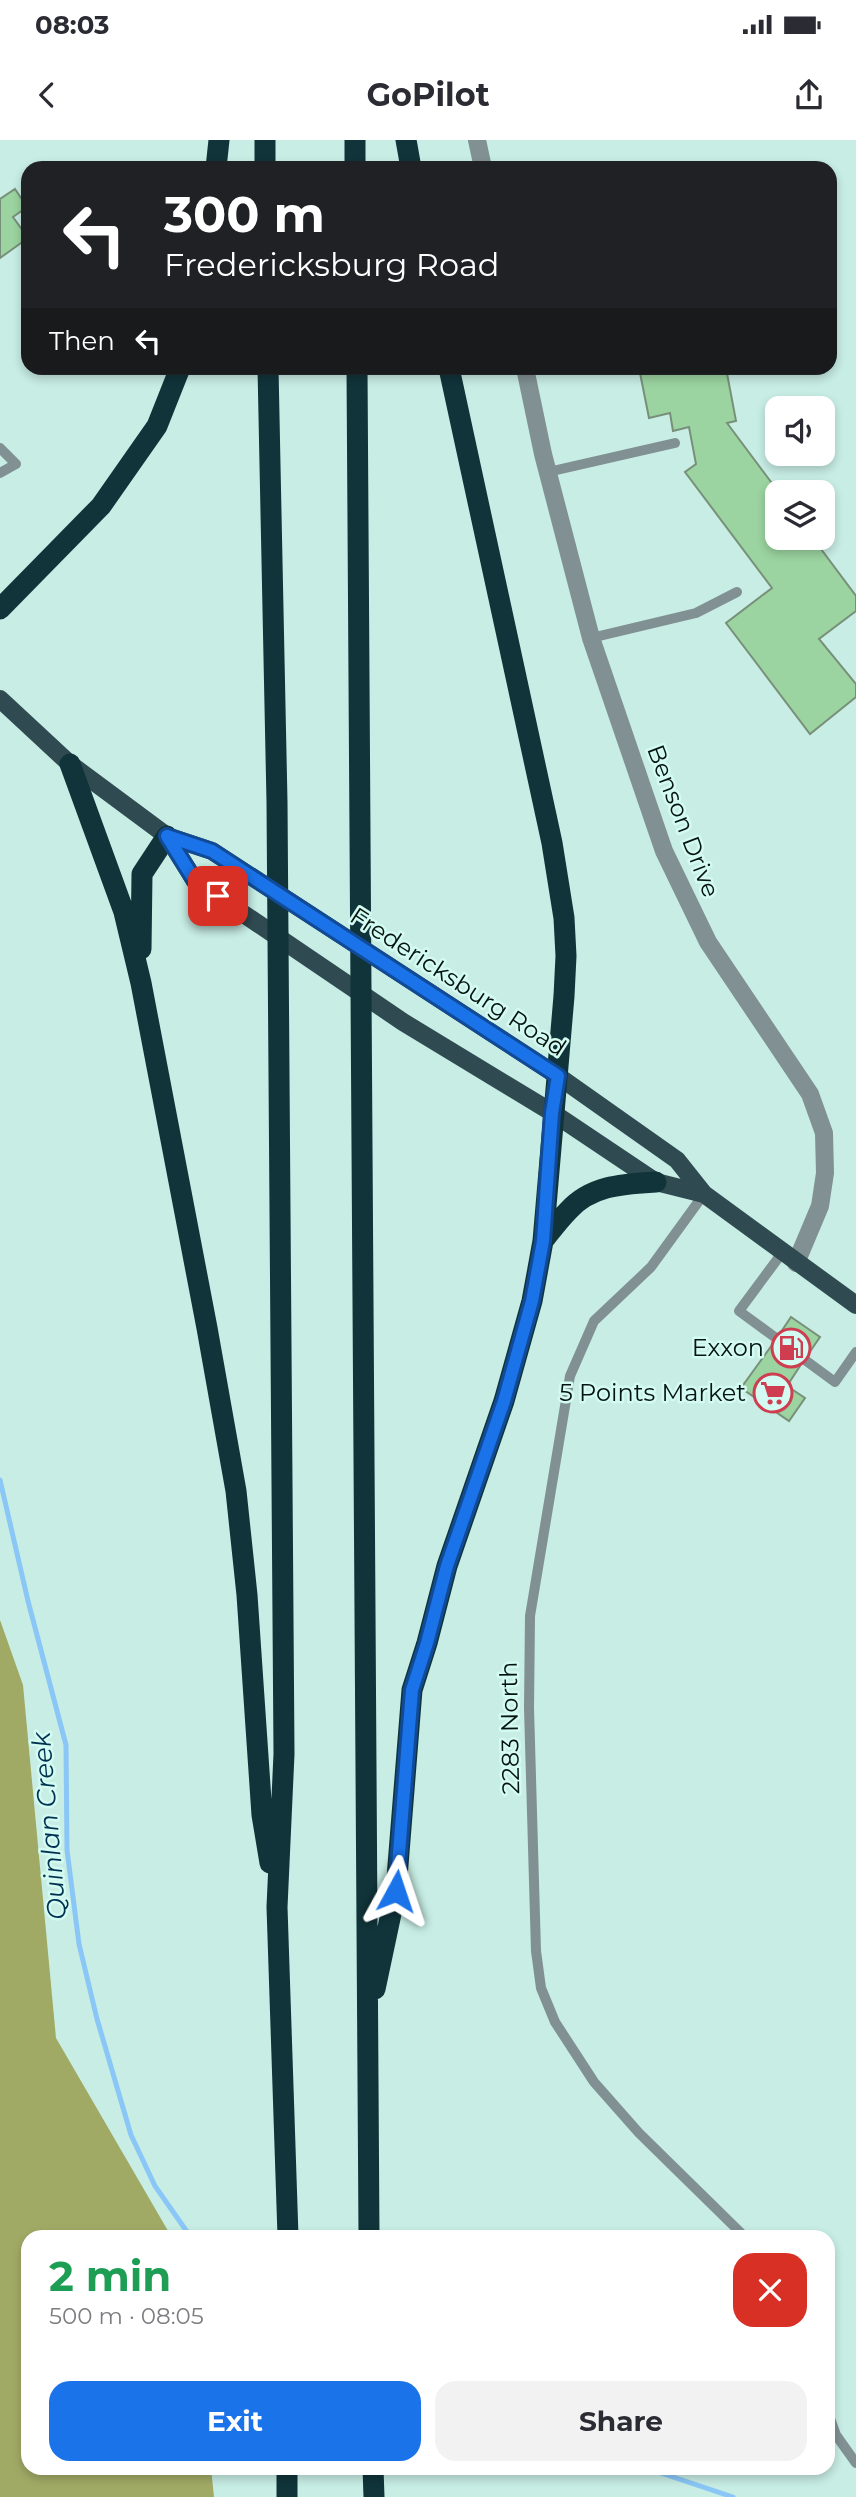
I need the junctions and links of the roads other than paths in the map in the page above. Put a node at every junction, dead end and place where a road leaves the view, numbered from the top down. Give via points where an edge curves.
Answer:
1 (219, 140) edge
2 (265, 140) edge
3 (355, 140) edge
4 (406, 140) edge
5 (477, 140) edge
6 (217, 161) edge
7 (265, 161) edge
8 (355, 161) edge
9 (410, 161) edge
10 (482, 161) edge
11 (177, 375) edge
12 (268, 375) edge
13 (357, 375) edge
14 (450, 375) edge
15 (527, 375) edge
16 (675, 443) dead end
17 (0, 449) edge
18 (548, 472) junction
19 (0, 474) edge
20 (737, 592) dead end
21 (0, 609) edge
22 (590, 638) junction
23 (0, 699) edge
24 (70, 764) junction
25 (167, 836) junction
26 (141, 983) junction
27 (558, 1076) junction
28 (552, 1113) junction
29 (656, 1182) junction
30 (704, 1194) junction
31 (543, 1241) junction
32 (789, 1258) junction
33 (856, 1305) edge
34 (776, 1338) dead end
35 (856, 1352) edge
36 (805, 1360) dead end
37 (277, 1907) junction
38 (367, 2030) junction
39 (288, 2230) edge
40 (369, 2230) edge
41 (738, 2230) edge
42 (835, 2432) edge
43 (856, 2463) edge
44 (287, 2475) edge
45 (373, 2475) edge
46 (287, 2497) edge
47 (374, 2497) edge

1 - 6 highway
2 - 7 highway
3 - 8 highway
4 - 9 highway
5 - 10 street
11 - 21 highway via 157,426 100,506
12 - 37 highway via 277,802 284,1754
13 - 38 highway
14 - 27 highway via 560,887 566,956
15 - 18 street, Benson Drive
16 - 18 lane
17 - 19 lane via 16,464
18 - 22 street, Benson Drive
20 - 22 lane via 696,612
22 - 32 street, Benson Drive via 664,851 685,898 708,942 810,1094 824,1133 820,1206
23 - 24 main road, Fredericksburg Road
24 - 25 main road, Fredericksburg Road
24 - 26 highway via 124,912
25 - 26 highway via 142,874
25 - 27 main road, Fredericksburg Road via 212,851
25 - 28 main road, Fredericksburg Road via 195,881 403,1022
26 - 37 highway via 236,1491 262,1815
27 - 28 highway
27 - 30 main road, Fredericksburg Road via 677,1160
28 - 29 main road, Fredericksburg Road
28 - 31 highway
29 - 30 main road, Fredericksburg Road
29 - 31 highway via 615,1185 584,1196
30 - 32 main road, Fredericksburg Road
30 - 41 lane, 2283 North via 651,1267 594,1321 570,1376 530,1616 536,1951 541,1988 555,2022 594,2082 648,2143
31 - 38 highway via 532,1301 504,1401 447,1566 412,1690 396,1891
32 - 33 main road, Fredericksburg Road
32 - 34 lane via 739,1311
35 - 36 lane via 835,1382
37 - 39 highway
38 - 40 highway
42 - 43 lane
44 - 46 highway
45 - 47 highway

